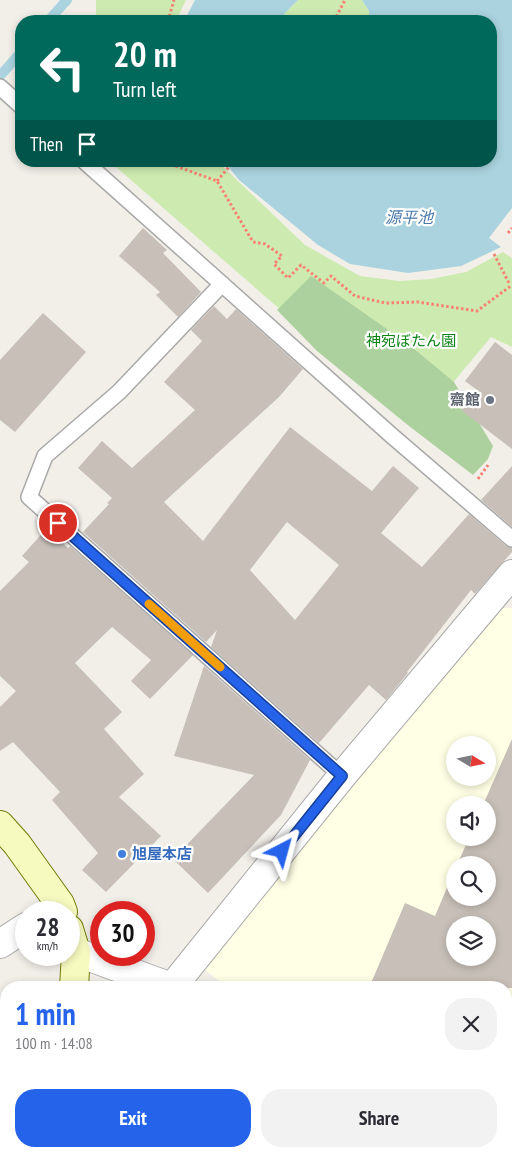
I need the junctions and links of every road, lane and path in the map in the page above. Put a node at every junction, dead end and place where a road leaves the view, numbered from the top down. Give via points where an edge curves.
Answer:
1 (174, 0) edge
2 (345, 0) edge
3 (170, 15) edge
4 (337, 15) edge
5 (0, 87) edge
6 (15, 101) edge
7 (91, 167) edge
8 (178, 167) edge
9 (229, 167) edge
10 (217, 181) junction
11 (512, 228) edge
12 (508, 233) dead end
13 (494, 254) dead end
14 (222, 284) junction
15 (511, 285) edge
16 (512, 539) edge
17 (512, 574) edge
18 (342, 776) junction
19 (0, 825) edge
20 (51, 901) edge
21 (80, 932) edge
22 (15, 934) edge
23 (0, 944) edge
24 (70, 966) edge
25 (73, 981) edge
26 (163, 981) edge
27 (178, 981) edge

1 - 3 path
2 - 4 path
5 - 6 lane
7 - 14 lane
8 - 10 path
9 - 10 path
10 - 15 path via 254,242 265,244 282,256 274,264 288,278 302,264 324,283 331,276 355,296 385,303 418,302 477,311
11 - 12 path
13 - 15 path
14 - 16 lane
14 - 18 lane via 119,392 45,456 29,497
17 - 18 street
18 - 27 street
19 - 20 main road via 17,844
21 - 26 street
22 - 23 street
24 - 25 main road

